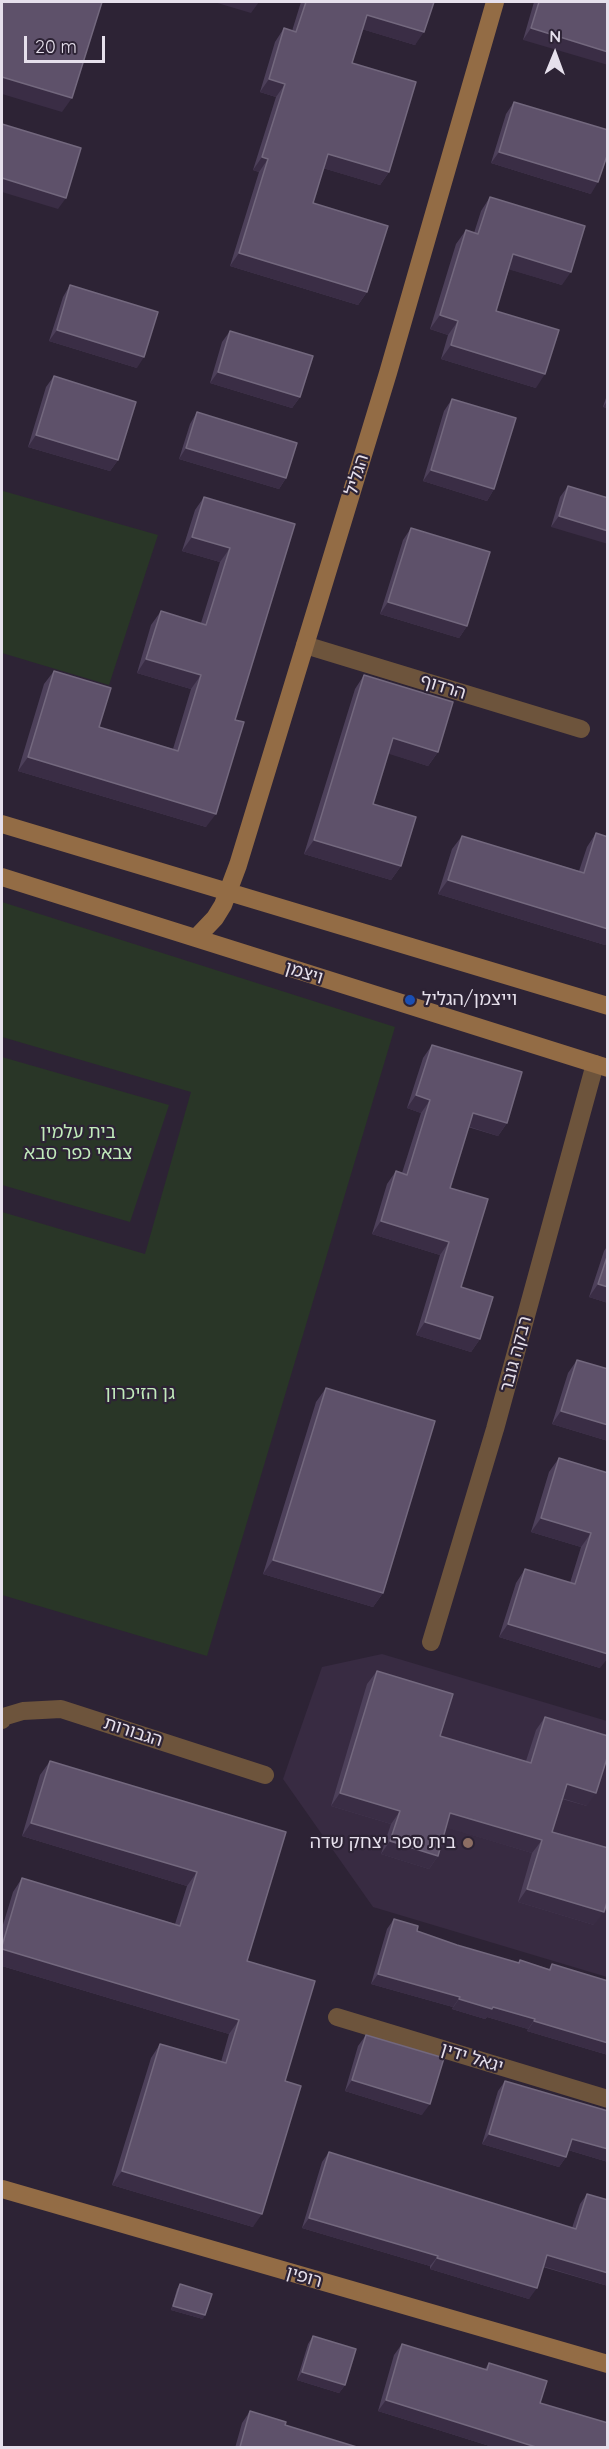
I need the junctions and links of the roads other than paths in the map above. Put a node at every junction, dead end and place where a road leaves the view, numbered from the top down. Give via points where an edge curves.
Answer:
1 (495, 2) edge
2 (305, 645) junction
3 (581, 729) dead end
4 (2, 824) edge
5 (2, 878) edge
6 (229, 891) junction
7 (196, 938) junction
8 (608, 1006) edge
9 (601, 1066) edge
10 (431, 1642) dead end
11 (2, 1720) edge
12 (265, 1775) dead end
13 (337, 2017) dead end
14 (608, 2099) edge
15 (2, 2189) edge
16 (608, 2364) edge

1 - 2 street, הגליל
2 - 3 street, הרדוף
2 - 6 street, הגליל
4 - 6 street
5 - 7 street, ויצמן
6 - 7 street, הגליל via 215,918
6 - 8 street
7 - 9 street, ויצמן
9 - 10 street, רבקה גובר
11 - 12 street, הגבורות via 23,1711 61,1709
13 - 14 street, יגאל ידין
15 - 16 street, רופין

